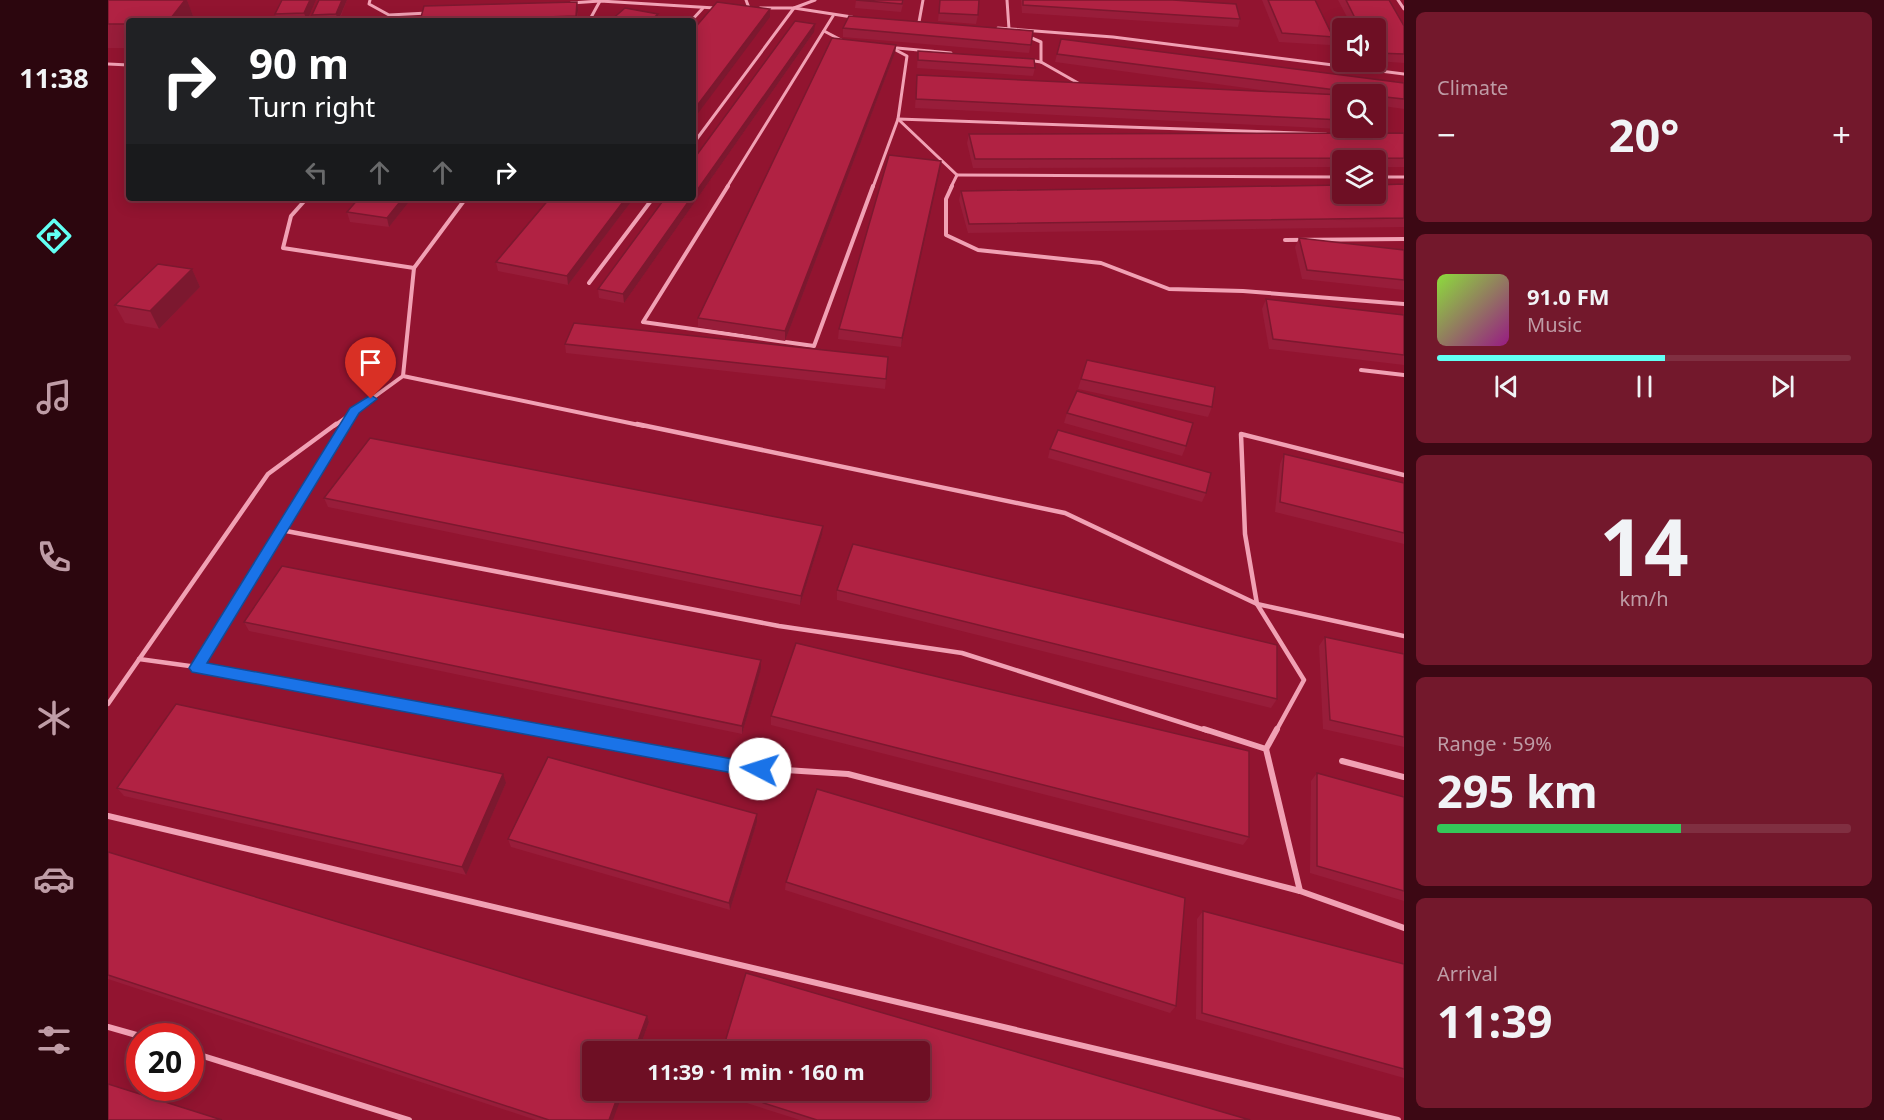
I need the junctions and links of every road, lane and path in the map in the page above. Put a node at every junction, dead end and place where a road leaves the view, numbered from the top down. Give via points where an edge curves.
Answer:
1 (370, 0) edge
2 (671, 0) edge
3 (746, 0) edge
4 (815, 0) edge
5 (923, 0) edge
6 (1007, 0) edge
7 (1398, 0) edge
8 (600, 1) edge
9 (565, 3) edge
10 (669, 6) junction
11 (703, 8) junction
12 (726, 8) edge
13 (749, 8) edge
14 (760, 8) edge
15 (794, 8) junction
16 (1404, 9) edge
17 (436, 12) edge
18 (389, 15) junction
19 (833, 16) junction
20 (386, 18) edge
21 (591, 18) edge
22 (694, 18) edge
23 (854, 18) edge
24 (919, 22) edge
25 (998, 28) edge
26 (1009, 29) junction
27 (824, 31) junction
28 (845, 42) edge
29 (886, 47) edge
30 (896, 48) junction
31 (952, 53) edge
32 (1018, 60) edge
33 (1041, 62) junction
34 (108, 64) edge
35 (126, 65) edge
36 (1404, 74) edge
37 (1078, 83) edge
38 (898, 119) junction
39 (1328, 134) edge
40 (696, 140) edge
41 (957, 174) junction
42 (1332, 177) edge
43 (1386, 177) edge
44 (1404, 177) edge
45 (304, 201) edge
46 (464, 201) edge
47 (650, 201) edge
48 (1404, 239) edge
49 (1285, 240) dead end
50 (414, 268) junction
51 (589, 283) dead end
52 (1404, 304) edge
53 (1361, 370) dead end
54 (1404, 375) edge
55 (403, 376) junction
56 (355, 411) junction
57 (1404, 475) edge
58 (281, 530) junction
59 (1257, 604) junction
60 (1404, 636) edge
61 (139, 659) junction
62 (197, 668) junction
63 (108, 704) edge
64 (1266, 748) junction
65 (1342, 761) dead end
66 (1404, 777) edge
67 (108, 816) edge
68 (1300, 891) junction
69 (1404, 928) edge
70 (108, 1027) edge
71 (126, 1032) edge
72 (204, 1056) edge
73 (409, 1120) edge
74 (1398, 1120) edge

1 - 18 lane via 369,4
2 - 10 lane
3 - 13 lane
4 - 15 lane
5 - 24 lane
6 - 26 lane
7 - 16 lane
8 - 9 lane
8 - 10 lane
8 - 21 lane
10 - 11 lane
11 - 12 lane
11 - 22 lane
14 - 15 lane
15 - 19 lane
15 - 40 lane
17 - 18 lane
18 - 20 lane
19 - 23 lane
19 - 27 lane
25 - 26 lane
26 - 33 lane via 1041,42
26 - 36 lane via 1113,37
27 - 28 lane
27 - 38 lane via 643,322 814,346
29 - 30 lane
30 - 31 lane
30 - 38 lane via 907,56
32 - 33 lane
33 - 37 lane
34 - 35 lane
38 - 39 lane
38 - 41 lane
41 - 42 lane
41 - 52 lane via 946,199 946,235 978,250 1101,263 1169,290 1243,291
43 - 44 lane
45 - 50 lane via 291,216 283,248
46 - 50 lane
47 - 51 lane
48 - 49 lane
50 - 55 lane
53 - 54 lane
55 - 56 lane
55 - 59 lane via 1065,513
56 - 58 lane
56 - 61 lane via 268,474
57 - 59 lane via 1241,434 1245,534
58 - 62 lane
58 - 64 lane via 767,624 962,653
59 - 60 lane
59 - 64 lane via 1304,680
61 - 62 lane
61 - 63 lane
62 - 68 lane via 738,767 848,774
64 - 68 lane
65 - 66 lane
67 - 74 lane
68 - 69 lane
70 - 71 lane
72 - 73 lane

